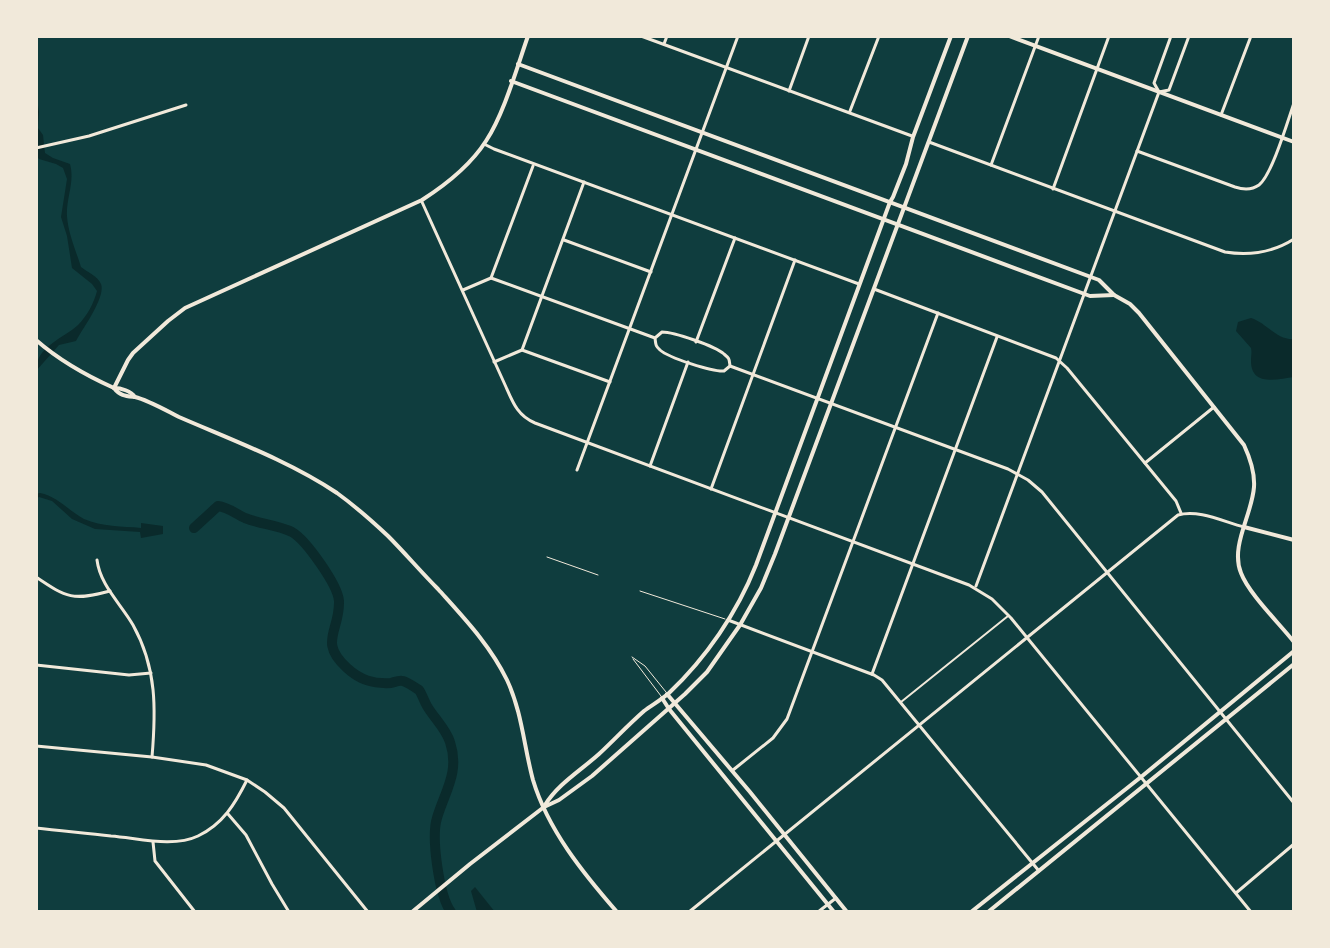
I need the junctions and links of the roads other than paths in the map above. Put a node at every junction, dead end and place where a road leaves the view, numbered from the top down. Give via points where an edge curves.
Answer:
1 (528, 36) edge
2 (641, 36) edge
3 (667, 36) edge
4 (738, 36) edge
5 (809, 36) edge
6 (879, 36) edge
7 (951, 36) edge
8 (968, 36) edge
9 (1009, 36) edge
10 (1039, 36) edge
11 (1109, 36) edge
12 (1171, 36) edge
13 (1189, 36) edge
14 (1251, 36) edge
15 (664, 44) junction
16 (1035, 46) junction
17 (518, 64) junction
18 (726, 67) junction
19 (1097, 69) junction
20 (511, 81) junction
21 (789, 91) junction
22 (1159, 92) junction
23 (1294, 103) edge
24 (186, 105) dead end
25 (850, 113) junction
26 (1221, 115) junction
27 (702, 133) junction
28 (913, 137) junction
29 (1281, 137) junction
30 (929, 142) junction
31 (1294, 142) edge
32 (484, 144) junction
33 (36, 148) edge
34 (696, 149) junction
35 (1137, 151) junction
36 (534, 164) junction
37 (991, 165) junction
38 (584, 182) junction
39 (1053, 189) junction
40 (422, 200) junction
41 (890, 202) junction
42 (904, 208) junction
43 (1115, 212) junction
44 (672, 215) junction
45 (883, 219) junction
46 (898, 225) junction
47 (735, 238) junction
48 (1294, 239) edge
49 (563, 240) junction
50 (795, 260) junction
51 (651, 272) junction
52 (1091, 276) junction
53 (491, 278) junction
54 (860, 284) junction
55 (874, 289) junction
56 (463, 290) junction
57 (1084, 294) junction
58 (1114, 295) junction
59 (542, 297) junction
60 (938, 313) junction
61 (630, 329) junction
62 (998, 335) junction
63 (655, 338) junction
64 (36, 340) edge
65 (696, 342) junction
66 (522, 350) junction
67 (1060, 361) junction
68 (494, 362) junction
69 (688, 362) junction
70 (730, 366) junction
71 (753, 375) junction
72 (610, 382) junction
73 (114, 388) junction
74 (818, 399) junction
75 (831, 403) junction
76 (1215, 407) junction
77 (896, 428) junction
78 (587, 443) junction
79 (955, 450) junction
80 (1145, 463) junction
81 (650, 466) junction
82 (577, 470) dead end
83 (1018, 473) junction
84 (711, 489) junction
85 (775, 513) junction
86 (1181, 513) junction
87 (789, 519) junction
88 (1244, 527) junction
89 (1294, 540) edge
90 (853, 542) junction
91 (547, 557) dead end
92 (97, 560) dead end
93 (913, 565) junction
94 (1107, 572) junction
95 (598, 575) dead end
96 (36, 577) edge
97 (975, 588) junction
98 (110, 591) junction
99 (640, 591) dead end
100 (1008, 615) junction
101 (728, 620) junction
102 (740, 625) junction
103 (1027, 638) junction
104 (1294, 642) edge
105 (812, 651) junction
106 (1294, 651) edge
107 (1294, 664) edge
108 (36, 665) edge
109 (151, 673) junction
110 (872, 674) junction
111 (667, 694) junction
112 (662, 698) junction
113 (901, 702) junction
114 (675, 703) junction
115 (669, 709) junction
116 (1221, 711) junction
117 (1227, 719) junction
118 (920, 725) junction
119 (36, 746) edge
120 (152, 757) junction
121 (733, 771) junction
122 (1141, 777) junction
123 (247, 780) junction
124 (1146, 784) junction
125 (1294, 803) edge
126 (544, 807) junction
127 (228, 814) junction
128 (36, 828) edge
129 (785, 834) junction
130 (153, 840) junction
131 (776, 841) junction
132 (1294, 844) edge
133 (1032, 863) junction
134 (1039, 871) junction
135 (1236, 893) junction
136 (836, 898) junction
137 (828, 904) junction
138 (195, 912) edge
139 (289, 912) edge
140 (368, 912) edge
141 (412, 912) edge
142 (616, 912) edge
143 (689, 912) edge
144 (818, 912) edge
145 (834, 912) edge
146 (847, 912) edge
147 (971, 912) edge
148 (988, 912) edge
149 (1251, 912) edge

1 - 17 street
2 - 15 street
3 - 15 street
4 - 18 street
5 - 21 street
6 - 25 street
7 - 28 street
8 - 30 street
9 - 16 street
10 - 16 street
11 - 19 street
12 - 22 street via 1154,83
13 - 22 street via 1169,90
14 - 26 street
15 - 18 street
16 - 19 street
16 - 37 street
17 - 20 street
17 - 27 street
18 - 21 street
18 - 27 street
19 - 22 street
19 - 39 street
20 - 32 street
20 - 34 street
21 - 25 street
22 - 26 street
22 - 35 street
23 - 29 street
24 - 33 street
25 - 28 street
26 - 29 street
27 - 34 street
27 - 41 street
28 - 41 street
29 - 31 street
29 - 35 street via 1267,176 1249,189
30 - 37 street
30 - 42 street
32 - 36 street
32 - 40 street via 458,173
34 - 44 street
34 - 45 street
35 - 43 street
36 - 38 street
36 - 53 street
37 - 39 street
38 - 44 street
38 - 49 street
39 - 43 street
40 - 56 street
40 - 73 street via 176,314 133,353
41 - 42 street
41 - 45 street
42 - 46 street
42 - 52 street
43 - 48 street via 1236,254 1263,253
43 - 52 street
44 - 47 street
44 - 51 street
45 - 46 street
45 - 54 street
46 - 55 street
46 - 57 street
47 - 50 street
47 - 65 street
49 - 51 street
49 - 59 street
50 - 54 street
50 - 71 street
51 - 61 street
52 - 57 street
52 - 58 street
53 - 56 street
53 - 59 street
54 - 74 street
55 - 60 street
55 - 75 street
56 - 68 street
57 - 58 street
57 - 67 street
58 - 76 street via 1139,313
59 - 61 street
59 - 66 street
60 - 62 street
60 - 77 street
61 - 63 street
61 - 72 street
62 - 67 street
62 - 79 street
63 - 65 street via 667,332
63 - 69 street via 662,352
64 - 73 street via 77,371
65 - 70 street via 722,352
66 - 68 street
66 - 72 street
67 - 80 street
67 - 83 street
68 - 78 street via 522,415
69 - 70 street via 719,372
69 - 81 street
70 - 71 street
71 - 74 street
71 - 84 street
72 - 78 street
73 - 126 street via 290,466 339,494 388,536 492,653 513,696
74 - 75 street
74 - 85 street
75 - 77 street
75 - 87 street
76 - 80 street
76 - 88 street via 1251,461 1254,488
77 - 79 street
77 - 90 street
78 - 81 street
78 - 82 street
79 - 83 street
79 - 93 street
80 - 86 street
81 - 84 street
83 - 94 street via 1042,492
83 - 97 street
84 - 85 street
85 - 87 street
85 - 101 street
86 - 88 street
86 - 94 street
87 - 90 street
87 - 102 street
88 - 89 street
88 - 104 street via 1238,559 1242,576
90 - 93 street
90 - 105 street
91 - 95 lane
92 - 98 street
93 - 97 street
93 - 110 street
94 - 103 street
94 - 116 street
96 - 98 street via 72,596
97 - 100 street
98 - 109 street via 144,647
99 - 101 lane
100 - 103 street
100 - 113 street
101 - 102 street
101 - 111 street
102 - 105 street
102 - 114 street via 707,672
103 - 118 street
103 - 122 street
105 - 110 street
105 - 121 street via 783,726
106 - 116 street
107 - 117 street
108 - 109 street
109 - 120 street
110 - 113 street
111 - 112 street
111 - 112 lane via 632,657
111 - 114 street
112 - 115 street
112 - 126 street via 553,792
113 - 118 street
114 - 115 street
114 - 121 street
115 - 126 street via 590,777
115 - 131 street
116 - 117 street
116 - 122 street
117 - 124 street
117 - 125 street
118 - 129 street
118 - 133 street
119 - 120 street
120 - 123 street via 206,765
121 - 129 street
122 - 124 street
122 - 133 street
123 - 127 street
123 - 140 street via 284,808
124 - 134 street
124 - 135 street
126 - 141 street
126 - 142 street via 562,842
127 - 130 street via 195,838
127 - 139 street via 246,835
128 - 130 street
129 - 131 street
129 - 136 street
130 - 138 street via 155,861
131 - 137 street
131 - 143 street
132 - 135 street
133 - 134 street
133 - 147 street
134 - 148 street
135 - 149 street
136 - 137 street
136 - 146 street
137 - 144 street
137 - 145 street

